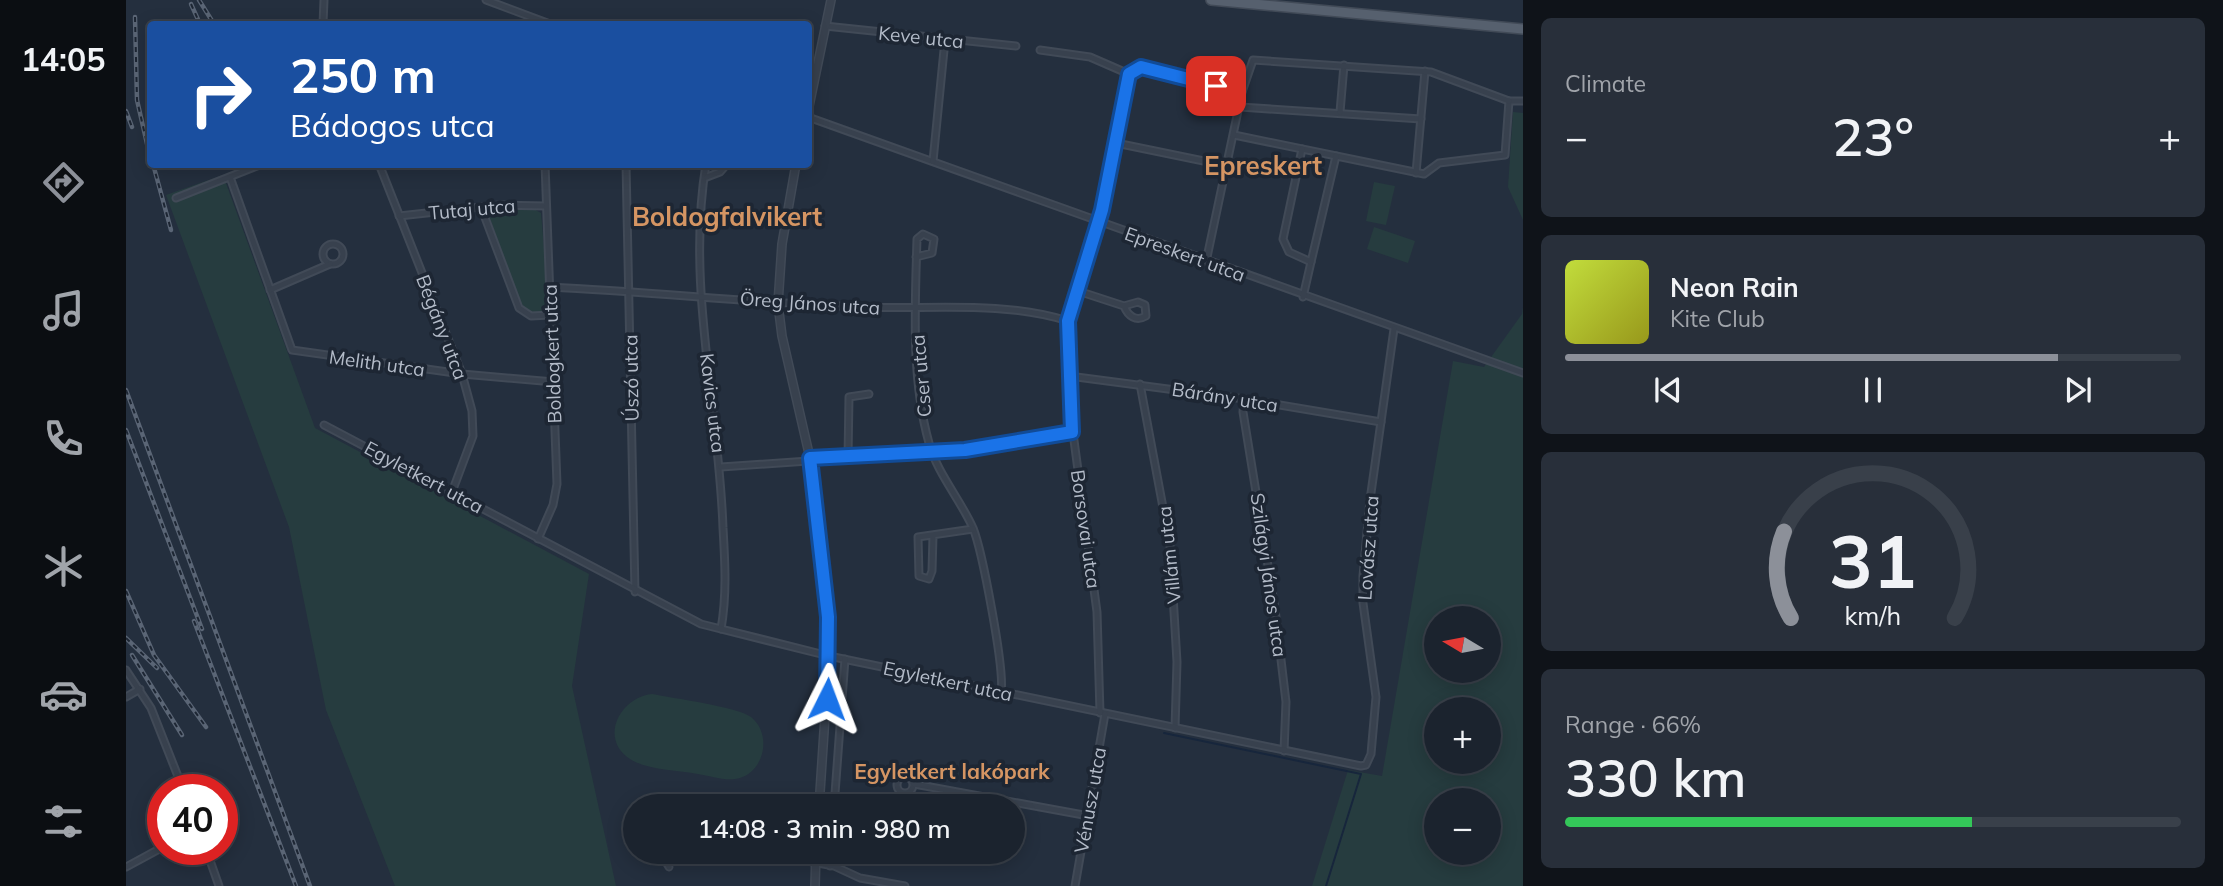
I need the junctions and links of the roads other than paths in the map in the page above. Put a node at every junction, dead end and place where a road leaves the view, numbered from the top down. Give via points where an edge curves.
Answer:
1 (324, 0) edge
2 (486, 0) edge
3 (831, 0) edge
4 (1211, 0) edge
5 (1317, 5) edge
6 (323, 21) edge
7 (542, 21) edge
8 (825, 26) junction
9 (1523, 29) edge
10 (944, 40) junction
11 (1016, 46) dead end
12 (1040, 50) dead end
13 (1344, 65) junction
14 (1425, 72) junction
15 (1129, 74) junction
16 (812, 91) edge
17 (1242, 92) junction
18 (1509, 101) junction
19 (1523, 101) edge
20 (1240, 107) junction
21 (1340, 112) junction
22 (812, 118) edge
23 (1420, 119) junction
24 (1234, 135) junction
25 (1116, 143) junction
26 (1302, 149) junction
27 (1336, 156) junction
28 (933, 161) junction
29 (1228, 166) junction
30 (252, 168) edge
31 (381, 168) edge
32 (545, 168) edge
33 (626, 168) edge
34 (706, 168) edge
35 (724, 168) edge
36 (795, 168) edge
37 (1416, 173) junction
38 (230, 177) junction
39 (706, 177) junction
40 (176, 198) dead end
41 (546, 205) junction
42 (481, 207) junction
43 (399, 216) junction
44 (1097, 223) junction
45 (916, 257) junction
46 (1206, 262) junction
47 (1311, 262) junction
48 (330, 264) dead end
49 (550, 287) junction
50 (270, 290) junction
51 (629, 290) junction
52 (1075, 290) junction
53 (699, 295) junction
54 (1303, 297) junction
55 (778, 304) junction
56 (1124, 306) dead end
57 (916, 310) junction
58 (550, 315) junction
59 (1068, 321) junction
60 (1394, 330) junction
61 (1523, 373) edge
62 (462, 374) junction
63 (1069, 376) junction
64 (554, 382) junction
65 (1140, 384) junction
66 (869, 394) dead end
67 (1244, 399) junction
68 (1381, 422) junction
69 (324, 425) dead end
70 (1072, 432) junction
71 (932, 453) junction
72 (848, 457) junction
73 (810, 458) junction
74 (721, 467) junction
75 (452, 492) junction
76 (973, 529) junction
77 (933, 536) dead end
78 (538, 539) junction
79 (635, 592) junction
80 (721, 629) junction
81 (829, 656) junction
82 (845, 659) junction
83 (126, 670) edge
84 (140, 689) junction
85 (1001, 692) junction
86 (126, 697) edge
87 (1103, 713) junction
88 (1175, 728) junction
89 (1283, 751) junction
90 (1366, 765) joint
91 (177, 774) edge
92 (914, 784) dead end
93 (821, 794) edge
94 (835, 794) edge
95 (1089, 816) junction
96 (147, 856) edge
97 (667, 864) edge
98 (816, 864) edge
99 (821, 864) edge
100 (212, 865) edge
101 (830, 866) joint
102 (126, 867) edge
103 (669, 867) dead end
104 (219, 886) edge
105 (815, 886) edge
106 (905, 886) edge
107 (1075, 886) edge

1 - 6 street
2 - 7 street
3 - 8 street
4 - 5 main road
5 - 9 main road
8 - 10 street, Keve utca
8 - 16 street
10 - 11 street, Keve utca
10 - 28 street
12 - 15 street via 1090,57
13 - 14 street
13 - 17 street via 1259,58 1249,64
13 - 21 street
14 - 18 street
14 - 23 street
15 - 17 street via 1141,67
15 - 25 street, Borsovai utca
17 - 20 street
18 - 19 street
18 - 37 street via 1505,155 1439,163 1424,174
20 - 21 street
20 - 24 street
21 - 23 street
22 - 28 street, Epreskert utca
23 - 37 street
24 - 26 street
24 - 29 street
25 - 29 street
25 - 44 street, Borsovai utca
26 - 27 street
26 - 47 street via 1283,245 1289,253
27 - 37 street
27 - 47 street
28 - 44 street, Epreskert utca
29 - 46 street
30 - 38 street
31 - 43 street, Bégány utca
32 - 41 street, Boldogkert utca
33 - 51 street, Úszó utca
34 - 39 street, Kavics utca
35 - 39 street
36 - 55 street via 782,244
38 - 40 street
38 - 50 street
39 - 53 street, Kavics utca
41 - 42 street, Tutaj utca
41 - 49 street, Boldogkert utca
42 - 43 street, Tutaj utca
42 - 58 street via 519,308 531,316
43 - 62 street, Bégány utca
44 - 46 street, Epreskert utca
44 - 52 street, Borsovai utca
45 - 45 street via 919,236 927,234 934,239 932,253
45 - 57 street, Cser utca
46 - 54 street, Epreskert utca
47 - 54 street
48 - 50 street
49 - 51 street, Öreg János utca
49 - 58 street, Boldogkert utca
50 - 62 street, Melith utca via 289,344 299,353
51 - 53 street, Öreg János utca
51 - 79 street, Úszó utca
52 - 56 street
52 - 59 street, Borsovai utca
53 - 55 street, Öreg János utca
53 - 74 street, Kavics utca
54 - 60 street, Epreskert utca
55 - 57 street, Öreg János utca
55 - 73 street
57 - 59 street, Öreg János utca via 1016,309
57 - 71 street, Cser utca via 920,394
58 - 64 street, Boldogkert utca
59 - 63 street, Borsovai utca
60 - 61 street, Epreskert utca
60 - 68 street, Lovász utca
62 - 64 street, Melith utca
62 - 75 street, Bégány utca via 473,436
63 - 65 street, Bárány utca
63 - 70 street, Borsovai utca
64 - 78 street, Boldogkert utca via 557,484
65 - 67 street, Bárány utca
65 - 88 street, Villám utca via 1171,558 1177,662
66 - 72 street via 849,397
67 - 68 street, Bárány utca
67 - 89 street, Szilágyi János utca via 1286,702
68 - 90 street, Lovász utca via 1363,576 1376,697
69 - 75 street, Egyletkert utca
70 - 71 street
70 - 87 street, Borsovai utca via 1095,589
71 - 72 street
71 - 76 street, Cser utca
72 - 73 street
73 - 74 street
73 - 81 street
74 - 80 street, Kavics utca via 726,592
75 - 78 street, Egyletkert utca
76 - 77 street via 918,537 919,576 924,579 929,579 932,571
76 - 85 street, Cser utca via 981,554
78 - 79 street, Egyletkert utca
79 - 80 street, Egyletkert utca via 691,620
80 - 81 street, Egyletkert utca
81 - 82 street, Egyletkert utca
81 - 93 street
82 - 85 street, Egyletkert utca
82 - 94 street
83 - 84 street
84 - 86 street
84 - 91 street
85 - 87 street, Egyletkert utca
87 - 88 street, Egyletkert utca
87 - 95 street, Vénusz utca
88 - 89 street, Egyletkert utca
89 - 90 street, Egyletkert utca
92 - 95 street
95 - 107 street, Vénusz utca
96 - 102 street
97 - 103 street
98 - 105 street
99 - 101 street
100 - 104 street
101 - 106 street via 860,878

